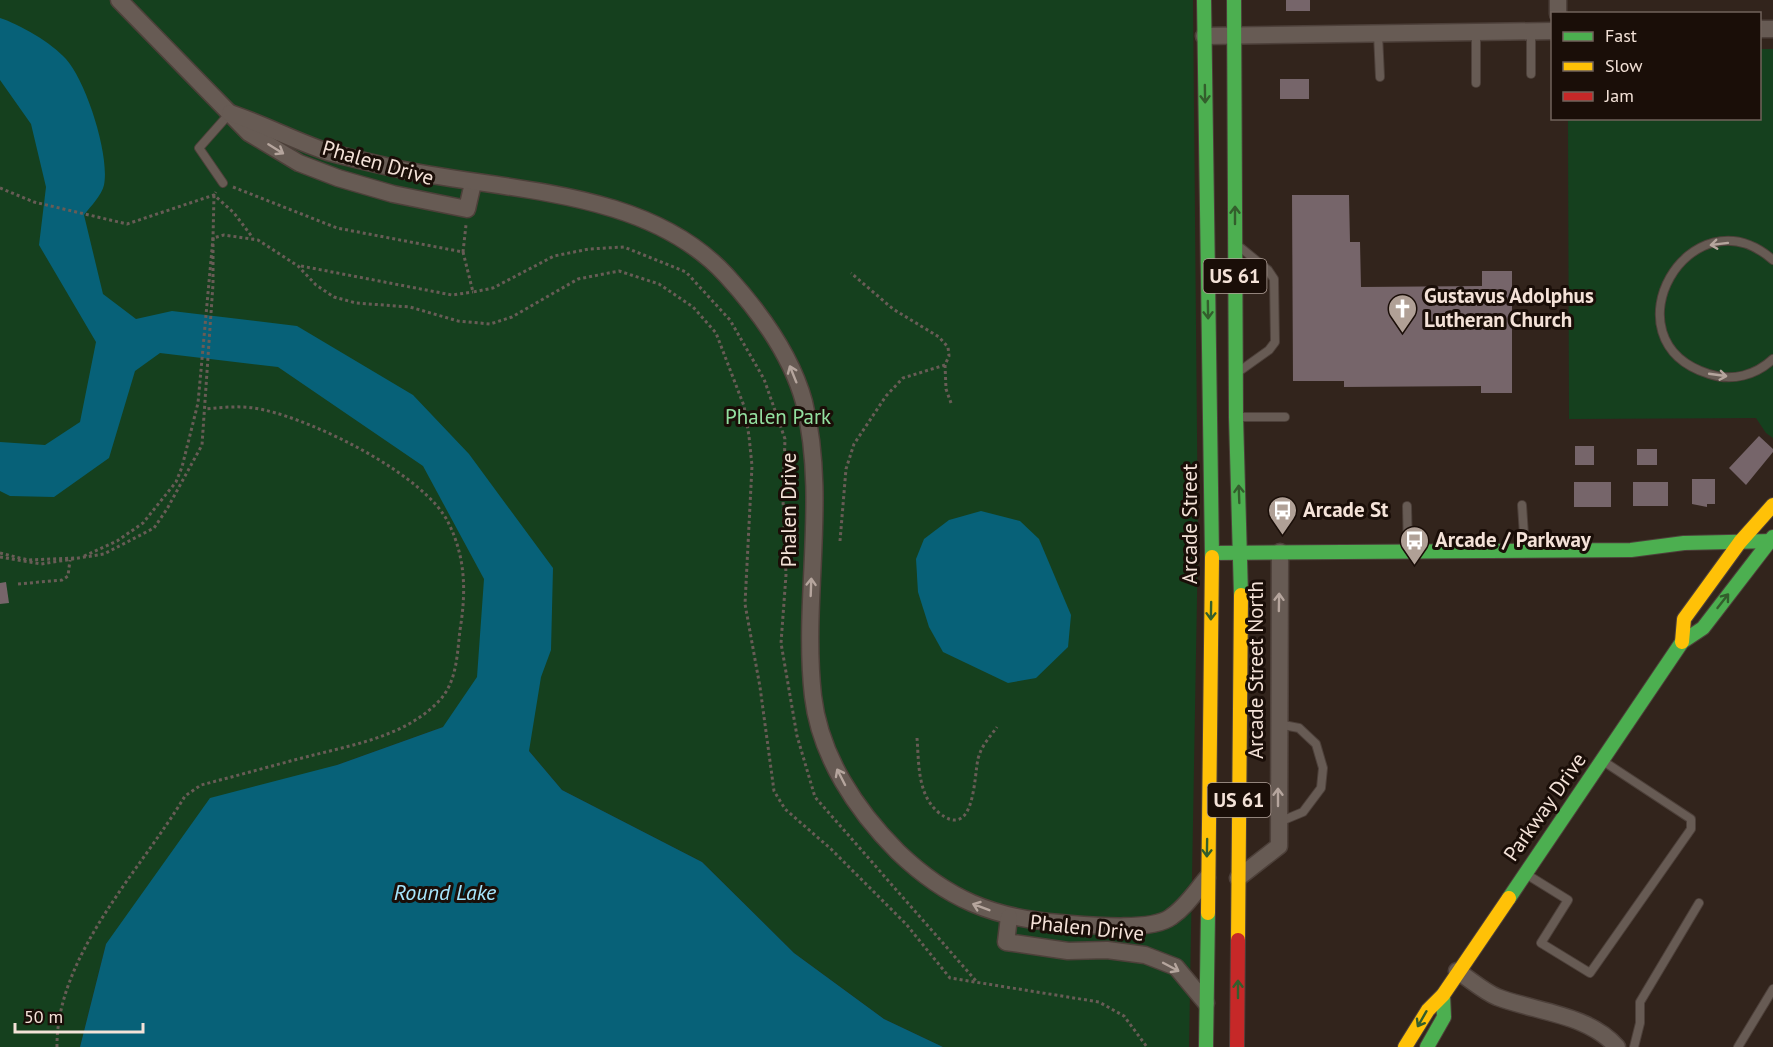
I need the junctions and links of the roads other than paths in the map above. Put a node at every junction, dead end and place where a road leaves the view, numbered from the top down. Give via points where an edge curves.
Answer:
1 (118, 0) edge
2 (1204, 0) edge
3 (1234, 0) edge
4 (1551, 31) edge
5 (1531, 32) junction
6 (1476, 33) junction
7 (1378, 34) junction
8 (1234, 35) junction
9 (1204, 36) junction
10 (1531, 74) dead end
11 (1380, 76) dead end
12 (1476, 83) dead end
13 (230, 113) junction
14 (223, 183) road end
15 (473, 183) junction
16 (1235, 242) junction
17 (1773, 261) edge
18 (1773, 359) edge
19 (1236, 373) junction
20 (1236, 417) junction
21 (1285, 417) dead end
22 (1522, 505) dead end
23 (1773, 505) edge
24 (1407, 506) dead end
25 (1772, 540) edge
26 (1740, 542) junction
27 (1631, 550) junction
28 (1525, 551) junction
29 (1241, 552) junction
30 (1280, 552) junction
31 (1408, 552) junction
32 (1212, 553) junction
33 (1685, 557) dead end
34 (1709, 559) dead end
35 (1727, 560) junction
36 (1754, 562) junction
37 (1773, 563) edge
38 (1682, 642) junction
39 (1278, 723) junction
40 (1603, 760) junction
41 (1278, 823) junction
42 (1525, 874) junction
43 (1207, 878) junction
44 (1238, 878) junction
45 (1699, 903) dead end
46 (1008, 917) junction
47 (1088, 925) junction
48 (1123, 926) junction
49 (1088, 950) junction
50 (1123, 952) junction
51 (1457, 971) junction
52 (1773, 988) edge
53 (1443, 995) junction
54 (1206, 1003) junction
55 (1206, 1047) edge
56 (1237, 1047) edge
57 (1406, 1047) edge
58 (1427, 1047) edge
59 (1617, 1047) edge
60 (1634, 1047) edge
61 (1738, 1047) edge

1 - 13 street, Phalen Drive
2 - 9 main road, Arcade Street / US 61
3 - 8 main road, US 61
4 - 5 street
5 - 6 street
5 - 10 lane
6 - 7 street
6 - 12 lane
7 - 8 street
7 - 11 lane
8 - 9 street
16 -> 8 main road, US 61
9 -> 32 main road, Arcade Street / US 61
13 - 14 lane via 199,148
13 - 15 street, Phalen Drive via 327,151
13 -> 15 street, Phalen Drive via 249,133 299,163 393,194 468,209
46 -> 15 street, Phalen Drive via 972,904 920,873 852,799 828,752 813,688 815,461 803,399 784,353 757,311 723,271 684,240 644,219 604,204
16 - 19 main road, US 61
16 - 19 lane via 1274,279 1275,342
17 -> 18 lane via 1744,244 1723,242 1702,247 1684,258 1670,274 1661,294 1660,315 1665,336 1677,356 1696,370 1718,377 1742,376 1764,368
19 - 20 main road, US 61
20 - 21 lane
29 -> 20 main road, US 61
22 - 28 lane
23 - 26 main road, Parkway Drive
24 - 31 lane
25 - 26 main road
25 - 36 main road, Parkway Drive
26 - 27 main road via 1684,543
26 - 35 main road, Parkway Drive
27 - 28 main road
27 - 33 main road
28 - 31 main road
29 - 30 main road
29 - 32 main road
29 - 44 main road, US 61
30 - 31 main road
39 -> 30 street, Arcade Street North
32 -> 43 main road, Arcade Street / US 61
34 - 35 main road
35 - 36 main road
35 - 38 main road, Parkway Drive via 1684,619
36 - 37 main road
38 -> 36 main road, Parkway Drive via 1702,628
38 - 40 main road, Parkway Drive
41 -> 39 street, Arcade Street North
39 - 41 lane via 1299,728 1316,744 1323,768 1321,788 1303,812
40 - 42 main road, Parkway Drive
40 - 42 lane via 1691,819 1691,828 1590,973 1541,943 1568,900
41 - 44 street, Arcade Street North via 1279,846
42 - 51 main road, Parkway Drive
43 - 48 street, Phalen Drive via 1169,919
43 - 54 main road, Arcade Street / US 61
56 -> 44 main road, US 61
45 - 60 lane via 1640,1002
46 - 47 street, Phalen Drive
46 - 49 street, Phalen Drive via 1006,942
47 - 48 street, Phalen Drive
47 - 49 street
48 - 50 street
49 - 50 street, Phalen Drive
50 -> 54 street, Phalen Drive via 1145,955 1176,967
51 - 53 main road, Parkway Drive
51 - 59 street via 1496,996 1567,1017 1606,1035
52 - 61 lane
53 -> 57 main road, Parkway Drive via 1428,1010
53 - 58 main road, Parkway Drive via 1444,1017
54 - 55 main road, Arcade Street / US 61

